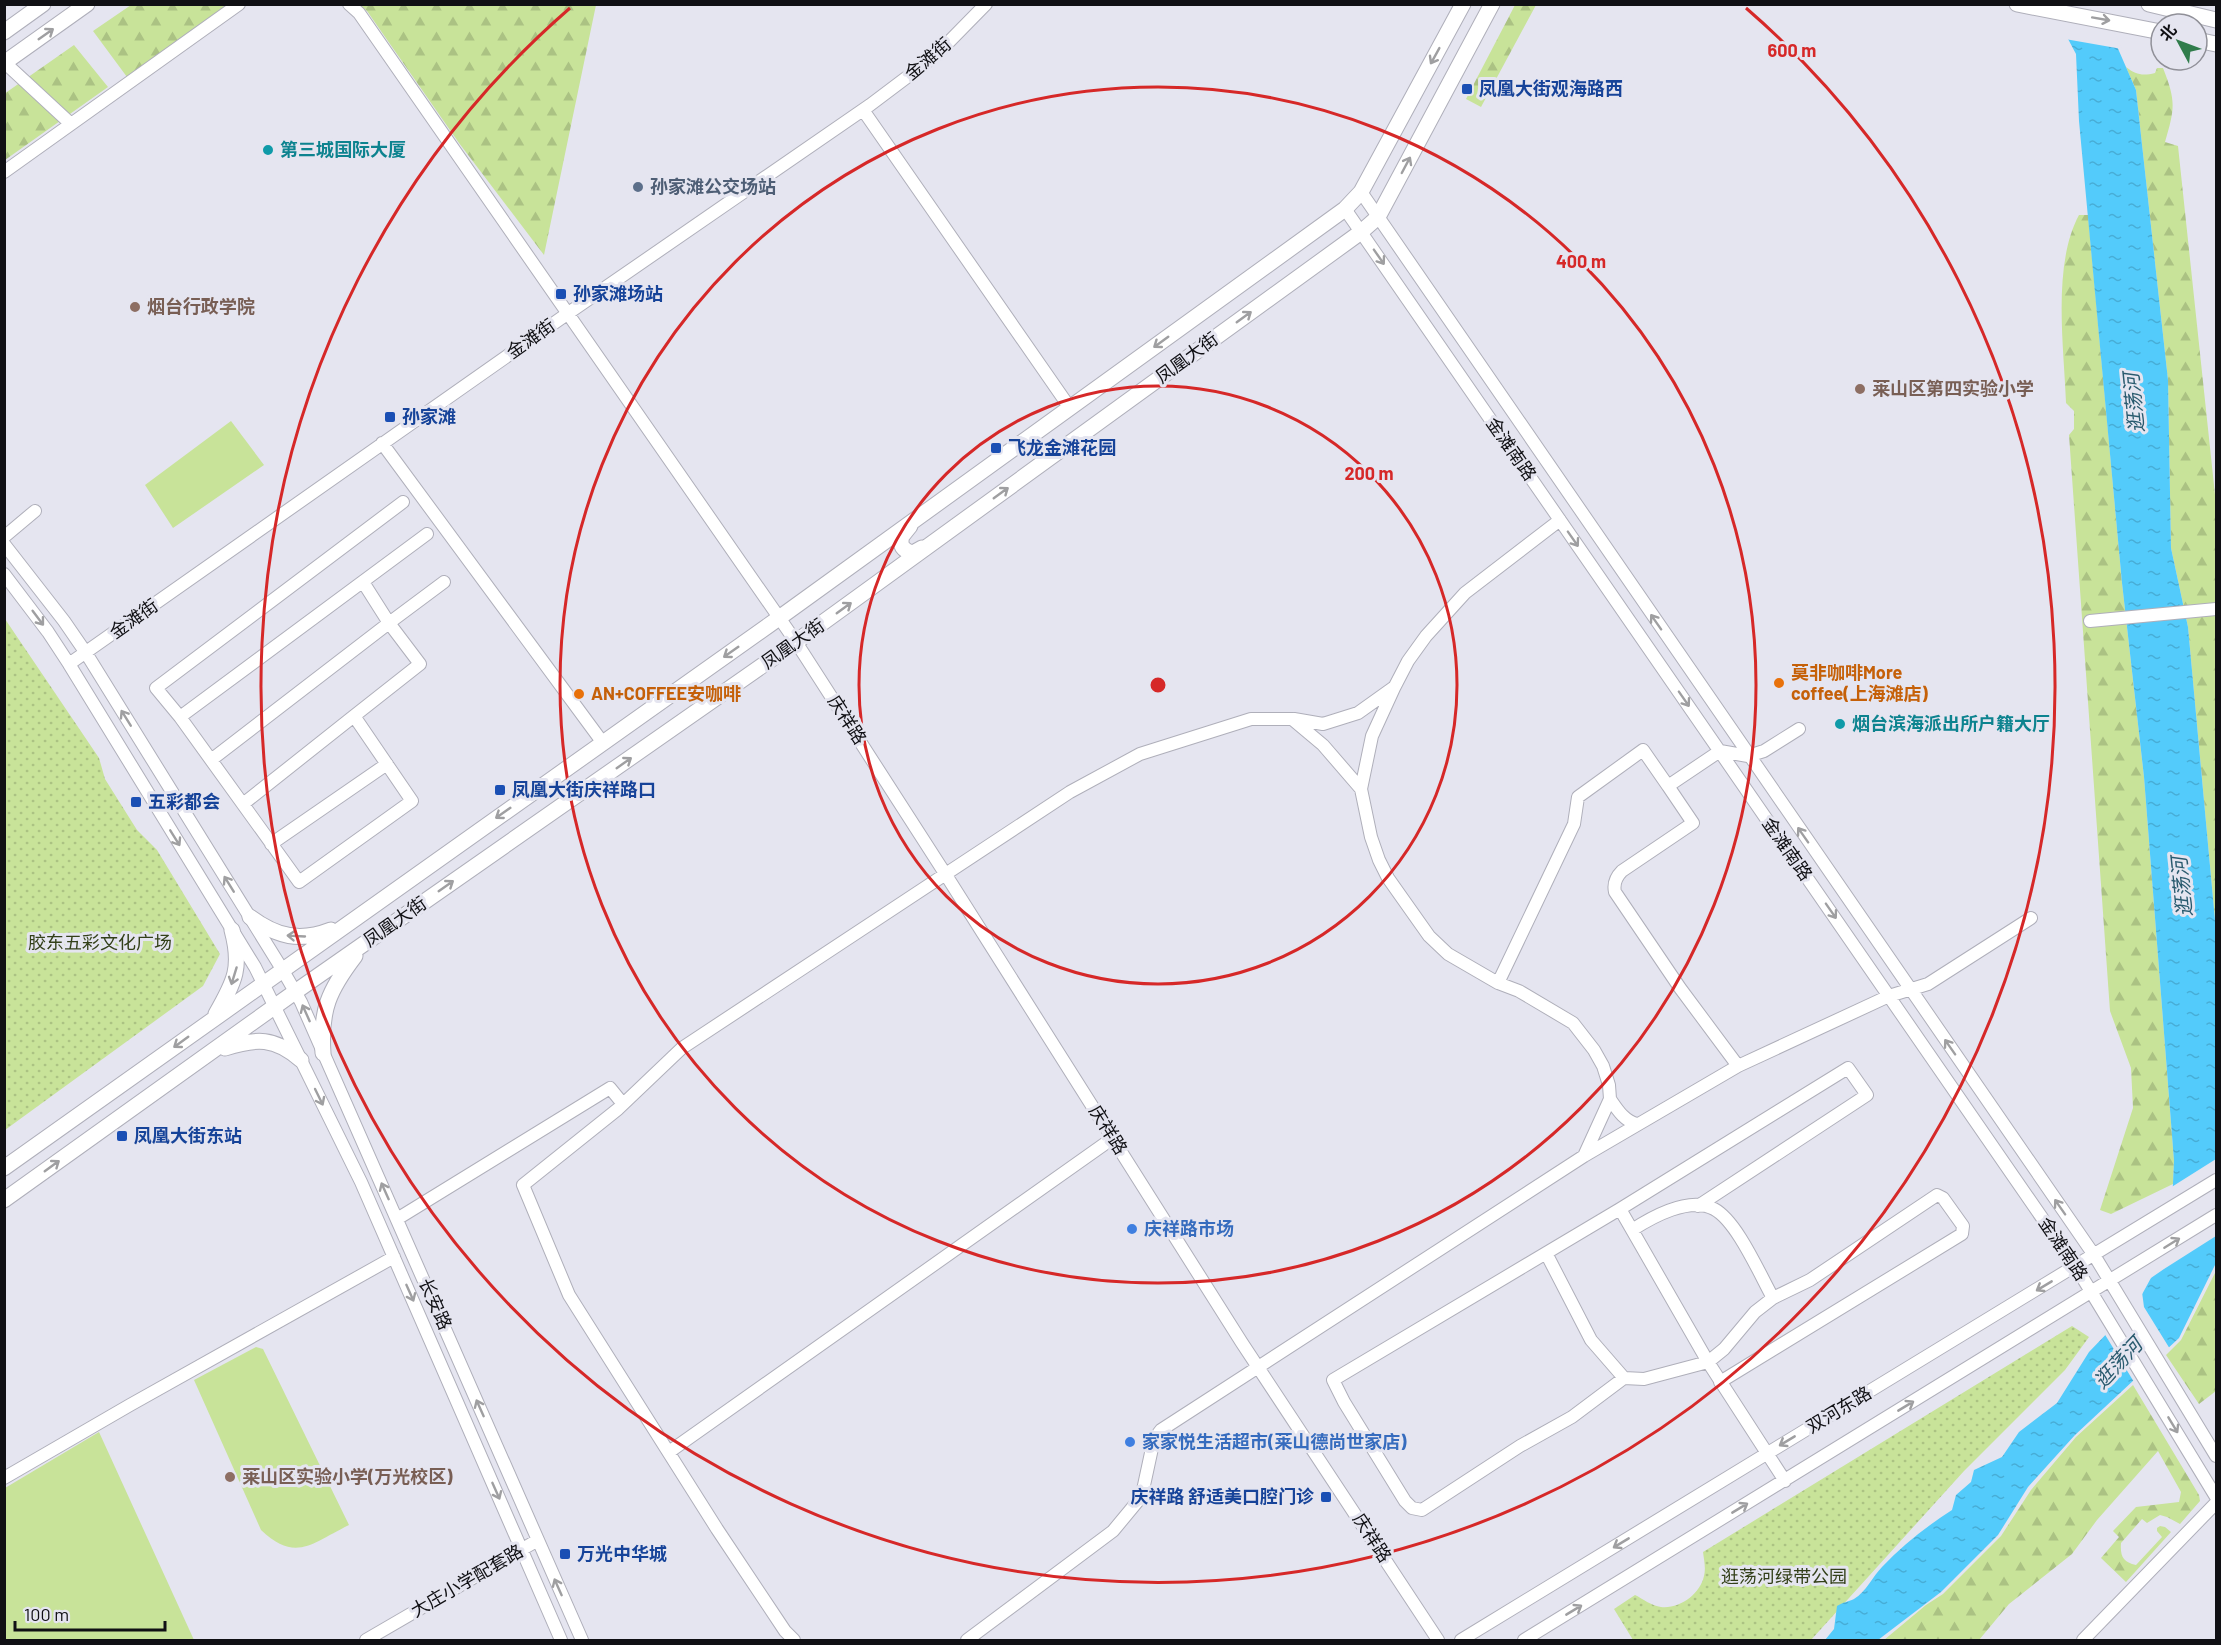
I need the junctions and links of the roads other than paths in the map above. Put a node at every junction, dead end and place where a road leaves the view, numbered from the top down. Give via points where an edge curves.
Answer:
1 (43, 4) edge
2 (87, 4) edge
3 (239, 4) edge
4 (350, 4) edge
5 (986, 4) edge
6 (1463, 4) edge
7 (1492, 4) edge
8 (2017, 4) edge
9 (2149, 4) edge
10 (2182, 12) edge
11 (2149, 29) edge
12 (4, 32) edge
13 (5, 63) edge
14 (863, 110) junction
15 (71, 124) junction
16 (4, 172) edge
17 (1360, 192) junction
18 (1345, 209) junction
19 (1378, 217) junction
20 (1361, 232) junction
21 (1280, 256) junction
22 (1299, 277) junction
23 (567, 314) junction
24 (1458, 335) junction
25 (1441, 347) junction
26 (1070, 408) junction
27 (382, 443) junction
28 (403, 502) dead end
29 (35, 511) dead end
30 (921, 516) junction
31 (1560, 520) junction
32 (427, 534) dead end
33 (4, 537) edge
34 (939, 539) junction
35 (4, 544) edge
36 (4, 574) edge
37 (363, 582) junction
38 (444, 582) dead end
39 (2217, 609) edge
40 (779, 618) junction
41 (2090, 621) dead end
42 (389, 623) junction
43 (796, 642) junction
44 (86, 653) junction
45 (69, 664) junction
46 (1394, 688) junction
47 (354, 716) junction
48 (180, 717) junction
49 (640, 717) junction
50 (1292, 719) junction
51 (1799, 729) dead end
52 (603, 743) junction
53 (651, 744) junction
54 (1720, 751) junction
55 (1748, 756) junction
56 (211, 760) junction
57 (387, 764) junction
58 (1668, 786) junction
59 (1361, 789) junction
60 (243, 804) junction
61 (271, 844) junction
62 (946, 875) junction
63 (250, 917) junction
64 (2031, 918) dead end
65 (345, 925) junction
66 (232, 930) junction
67 (366, 943) junction
68 (282, 969) junction
69 (262, 983) junction
70 (1498, 983) junction
71 (1910, 989) junction
72 (295, 992) junction
73 (1889, 996) junction
74 (274, 1007) junction
75 (214, 1018) junction
76 (211, 1053) junction
77 (323, 1053) junction
78 (301, 1060) junction
79 (1738, 1066) junction
80 (1610, 1099) junction
81 (623, 1104) junction
82 (1637, 1124) junction
83 (1113, 1138) junction
84 (1584, 1156) junction
85 (4, 1167) edge
86 (2217, 1180) edge
87 (4, 1200) edge
88 (1698, 1206) junction
89 (1620, 1209) junction
90 (2217, 1215) edge
91 (397, 1219) junction
92 (1632, 1230) junction
93 (1546, 1252) junction
94 (2094, 1256) junction
95 (394, 1257) junction
96 (2076, 1267) junction
97 (2109, 1282) junction
98 (2092, 1293) junction
99 (1773, 1298) junction
100 (1708, 1362) junction
101 (1258, 1367) junction
102 (1624, 1377) junction
103 (1720, 1382) junction
104 (669, 1452) junction
105 (1766, 1454) junction
106 (2217, 1456) edge
107 (4, 1478) edge
108 (1785, 1481) junction
109 (2217, 1497) edge
110 (2217, 1503) edge
111 (538, 1540) junction
112 (521, 1549) junction
113 (366, 1641) edge
114 (561, 1641) edge
115 (582, 1641) edge
116 (794, 1641) edge
117 (967, 1641) edge
118 (1438, 1641) edge
119 (1461, 1641) edge
120 (1524, 1641) edge
121 (2083, 1641) edge

1 - 12 main road
13 -> 2 main road
3 - 15 street
4 - 23 street, 庆祥路
5 - 14 street, 金滩街 via 935,56
6 -> 17 main road, 凤凰大街
19 -> 7 main road, 凤凰大街
8 -> 11 main road
9 - 10 main road
13 - 15 street
14 - 23 street, 金滩街
14 - 26 street
15 - 16 street
17 - 18 main road, 凤凰大街
17 - 19 street, 金滩南路
18 - 20 street, 金滩南路
18 - 21 main road, 凤凰大街
19 - 20 main road, 凤凰大街
19 - 24 street, 金滩南路
20 - 22 main road, 凤凰大街
20 -> 25 street, 金滩南路
21 - 22 main road via 1262,273 1260,280 1265,290 1276,290
21 -> 26 main road, 凤凰大街
34 -> 22 main road, 凤凰大街
23 - 27 street, 金滩街
23 - 40 street, 庆祥路
24 - 25 street
55 -> 24 street, 金滩南路
25 - 31 street, 金滩南路
26 - 30 main road, 凤凰大街
27 - 44 street, 金滩街
27 - 52 street
28 - 48 street via 156,688
29 - 33 street
30 - 34 main road via 904,531 900,541 905,550 912,553
30 - 40 main road, 凤凰大街
31 - 46 street via 1465,593 1426,636
31 -> 54 street, 金滩南路
32 - 37 street
43 -> 34 main road, 凤凰大街
35 - 44 street, 长安路
36 -> 45 street, 长安路
37 - 42 street
37 - 48 street
38 - 42 street
39 - 41 street
40 - 43 street, 庆祥路
40 -> 49 main road, 凤凰大街
42 - 47 street via 420,664
42 - 56 street
43 - 53 main road, 凤凰大街
43 - 62 street, 庆祥路
44 - 45 street, 金滩街
63 -> 44 street, 长安路
45 -> 66 street, 长安路
46 - 50 street via 1358,713 1323,724
46 - 59 street via 1372,736
47 - 57 street
47 - 60 street
48 - 56 street
49 - 52 main road, 凤凰大街
49 - 53 main road via 665,703 679,707 675,722
50 - 59 street via 1323,745
50 - 62 street via 1251,719 1140,754 1070,792
51 - 55 street via 1764,751
52 -> 65 main road, 凤凰大街
67 -> 53 main road, 凤凰大街
54 - 55 street
54 - 58 street
54 -> 73 street, 金滩南路
71 -> 55 street, 金滩南路
56 - 60 street
57 - 61 street
57 - 61 street via 412,801 298,882
58 - 70 street via 1643,750 1578,797 1574,824
58 - 79 street via 1693,823 1622,871 1615,879 1615,892
59 - 70 street via 1379,860 1415,918 1448,954
60 - 61 street
62 - 81 street via 682,1048
62 - 83 street, 庆祥路
65 -> 63 main road via 303,937 280,935
63 - 68 street, 长安路
64 - 71 street via 1928,984
65 - 68 main road, 凤凰大街
66 - 69 street, 长安路
66 -> 75 main road via 237,950 234,978
67 - 72 main road, 凤凰大街
67 - 77 main road via 329,997 322,1028
68 - 69 main road, 凤凰大街
68 - 72 street, 长安路
69 - 74 street, 长安路
69 - 75 main road, 凤凰大街
70 - 80 street via 1573,1023 1603,1066
71 - 73 street
94 -> 71 street, 金滩南路
72 - 74 main road, 凤凰大街
77 -> 72 street, 长安路
73 - 79 street
73 - 96 street, 金滩南路
74 - 76 main road, 凤凰大街
74 - 78 street, 长安路
75 -> 85 main road, 凤凰大街
76 - 78 main road via 264,1040 291,1051
87 -> 76 main road, 凤凰大街
91 -> 77 street, 长安路
78 -> 95 street, 长安路
79 - 82 street
80 - 82 street via 1621,1115
80 - 84 street
81 - 91 street via 610,1088
81 - 104 street via 523,1185 569,1295
82 - 84 street
83 - 101 street, 庆祥路
83 - 104 street
84 - 101 street
86 - 94 street, 双河东路
88 - 89 street via 1867,1095 1848,1068
88 - 92 street via 1673,1209
88 - 99 street via 1713,1208 1735,1229
89 - 92 street
89 - 93 street
97 -> 90 street, 双河东路
111 -> 91 street, 长安路
92 - 100 street
93 - 102 street via 1592,1340
93 - 102 street via 1333,1380 1389,1476 1405,1501 1422,1509 1572,1417
94 - 96 street, 双河东路
94 - 97 street, 金滩南路
95 - 107 street
95 -> 112 street, 长安路
96 - 98 street, 金滩南路
96 -> 105 street, 双河东路
97 - 98 street, 双河东路
97 - 106 street, 金滩南路
108 -> 98 street, 双河东路
98 -> 109 street, 金滩南路
99 - 100 street
99 - 103 street via 1810,1280 1937,1195 1963,1226 1962,1234
100 - 102 street via 1644,1379
100 - 103 street
101 - 117 street via 1161,1430 1154,1439 1143,1490 1113,1532
101 - 118 street, 庆祥路
103 - 105 street
104 - 116 street
105 - 108 street
105 -> 119 street, 双河东路
120 -> 108 street, 双河东路
110 - 121 street
111 - 112 street, 大庄小学配套路
115 -> 111 street, 长安路
112 - 113 street, 大庄小学配套路
112 - 114 street, 长安路

